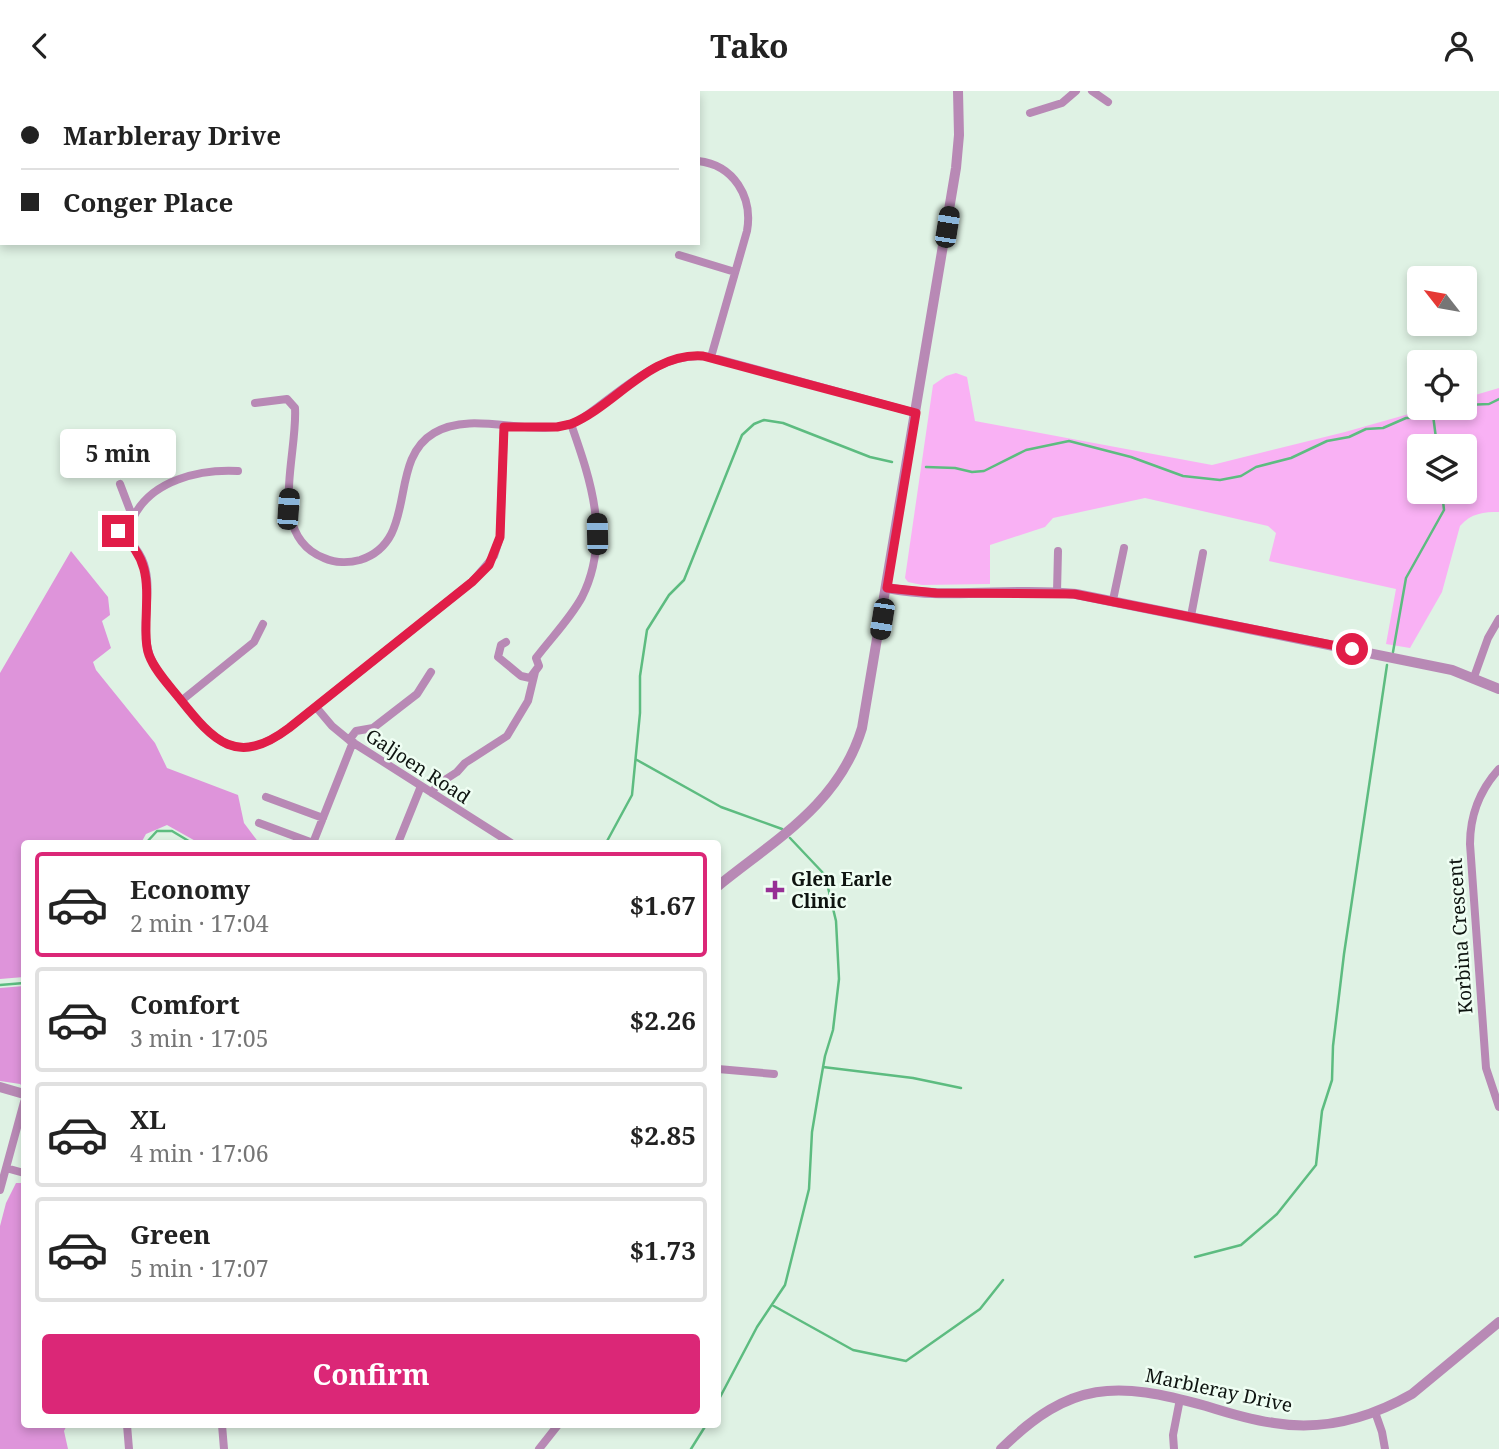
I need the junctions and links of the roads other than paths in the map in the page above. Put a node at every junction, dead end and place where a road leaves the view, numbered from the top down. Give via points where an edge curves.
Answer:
1 (958, 91) edge
2 (1076, 91) edge
3 (1092, 91) edge
4 (1108, 102) dead end
5 (1030, 113) dead end
6 (700, 161) edge
7 (679, 255) dead end
8 (735, 272) junction
9 (711, 357) junction
10 (256, 403) dead end
11 (916, 413) junction
12 (571, 424) junction
13 (504, 427) junction
14 (238, 471) dead end
15 (120, 484) dead end
16 (133, 518) junction
17 (109, 523) dead end
18 (133, 545) junction
19 (1124, 548) dead end
20 (1058, 551) dead end
21 (1203, 553) dead end
22 (887, 588) junction
23 (1057, 592) junction
24 (1113, 600) junction
25 (1191, 616) junction
26 (1499, 619) edge
27 (263, 624) dead end
28 (506, 642) dead end
29 (431, 672) dead end
30 (535, 672) junction
31 (1474, 677) junction
32 (1499, 689) edge
33 (181, 701) junction
34 (316, 707) junction
35 (351, 741) junction
36 (1499, 769) edge
37 (421, 786) junction
38 (432, 793) junction
39 (266, 797) dead end
40 (323, 818) junction
41 (259, 823) dead end
42 (305, 840) edge
43 (314, 840) edge
44 (399, 840) edge
45 (505, 840) edge
46 (721, 884) edge
47 (721, 1069) edge
48 (774, 1074) dead end
49 (0, 1087) edge
50 (21, 1093) edge
51 (1499, 1107) edge
52 (21, 1113) edge
53 (6, 1168) junction
54 (21, 1172) edge
55 (0, 1190) edge
56 (1499, 1322) edge
57 (1180, 1399) junction
58 (1375, 1412) junction
59 (127, 1428) edge
60 (222, 1428) edge
61 (556, 1428) edge
62 (129, 1449) edge
63 (224, 1449) edge
64 (539, 1449) edge
65 (1001, 1449) edge
66 (1174, 1449) edge
67 (1385, 1449) edge

1 - 11 street via 956,168
2 - 5 street via 1059,105
3 - 4 street
6 - 8 street via 724,170 747,201 749,220
7 - 8 street
8 - 9 street
9 - 11 street
9 - 12 street via 671,359
10 - 13 street via 287,399 295,408 288,509 292,526 310,551 336,561 371,555 391,536 411,461 429,436 454,425
11 - 22 street
12 - 13 street
12 - 30 street via 594,497 595,554 582,596 536,658 539,666
13 - 34 street via 500,537 489,565
14 - 16 street via 173,481 145,501
15 - 16 street
16 - 18 street
17 - 18 street
18 - 33 street via 146,577 149,655
19 - 24 street
20 - 23 street
21 - 25 street
22 - 23 street via 936,593
22 - 46 street via 866,715 845,769 805,817
23 - 24 street
24 - 25 street
25 - 31 street
26 - 31 street
27 - 33 street via 254,642
28 - 30 street via 498,657 524,678
29 - 35 street via 417,694 373,728 356,731
30 - 38 street via 528,702 507,736 465,763
31 - 32 street
33 - 34 street via 215,738 243,748 274,740
34 - 35 street, Galjoen Road
35 - 37 street, Galjoen Road
35 - 40 street
36 - 51 street, Korbina Crescent via 1480,796 1470,844 1486,1068
37 - 38 street, Galjoen Road
37 - 44 street
38 - 45 street, Galjoen Road
39 - 40 street
40 - 43 street
41 - 42 street
47 - 48 street
49 - 50 street
52 - 53 street
53 - 54 street
53 - 55 street
56 - 58 street, Marbleray Drive via 1416,1391
57 - 58 street, Marbleray Drive via 1287,1425 1327,1424
57 - 65 street, Marbleray Drive via 1137,1390 1086,1394 1045,1411
57 - 66 street
58 - 67 street
59 - 62 street
60 - 63 street
61 - 64 street

